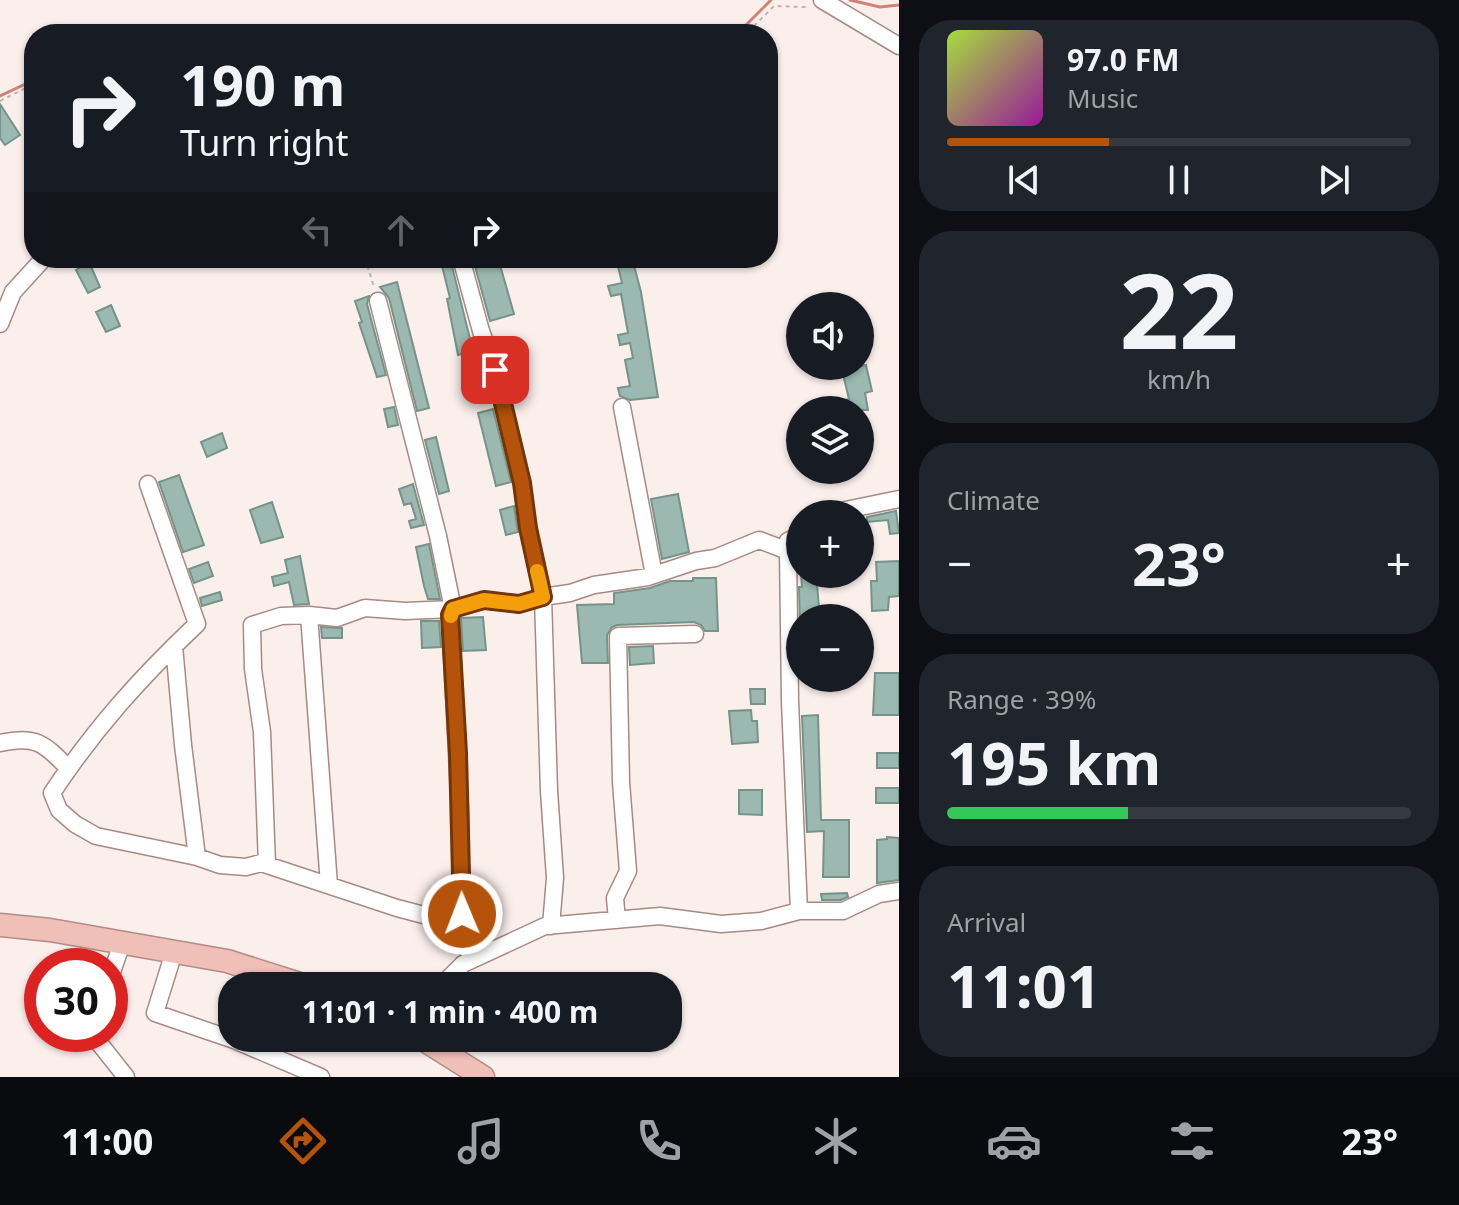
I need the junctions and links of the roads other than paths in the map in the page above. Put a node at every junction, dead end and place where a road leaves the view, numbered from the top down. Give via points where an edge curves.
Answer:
1 (818, 1) edge
2 (899, 46) edge
3 (35, 268) edge
4 (464, 268) edge
5 (378, 301) road end
6 (0, 324) edge
7 (622, 407) dead end
8 (148, 484) dead end
9 (899, 499) edge
10 (874, 504) edge
11 (786, 550) edge
12 (654, 575) junction
13 (788, 588) edge
14 (543, 597) junction
15 (453, 609) junction
16 (309, 615) junction
17 (695, 634) dead end
18 (174, 646) junction
19 (0, 743) edge
20 (68, 768) junction
21 (197, 857) junction
22 (267, 865) junction
23 (329, 885) junction
24 (899, 891) edge
25 (799, 911) junction
26 (617, 920) junction
27 (0, 925) edge
28 (551, 926) junction
29 (461, 942) junction
30 (122, 943) junction
31 (120, 948) edge
32 (174, 952) junction
33 (475, 958) junction
34 (262, 972) edge
35 (455, 972) edge
36 (106, 1052) edge
37 (443, 1052) edge
38 (126, 1077) edge
39 (321, 1077) edge
40 (483, 1077) edge

1 - 2 street
3 - 6 street via 13,292
4 - 14 street via 495,370
5 - 15 street
7 - 12 street
8 - 18 street via 197,624
9 - 10 street
11 - 12 street via 759,540
12 - 14 street
13 - 25 street
14 - 15 street via 519,604 484,600
14 - 28 street via 555,878
15 - 16 street via 365,608 337,618
15 - 29 street
16 - 22 street via 252,625
16 - 23 street
17 - 26 street via 618,636 628,871 615,898
18 - 20 street via 105,718
18 - 21 street
19 - 20 street via 28,739 47,745
20 - 21 street via 52,793 59,810 75,824 96,836
21 - 22 street via 220,865
22 - 23 street
23 - 29 street via 439,919
24 - 25 street via 843,911
25 - 26 street via 721,924 660,916
26 - 28 street
27 - 30 highway
28 - 33 street
29 - 33 street
30 - 31 street
30 - 32 highway
32 - 34 highway
32 - 39 street via 155,1013
33 - 35 street
36 - 38 street
37 - 40 highway

